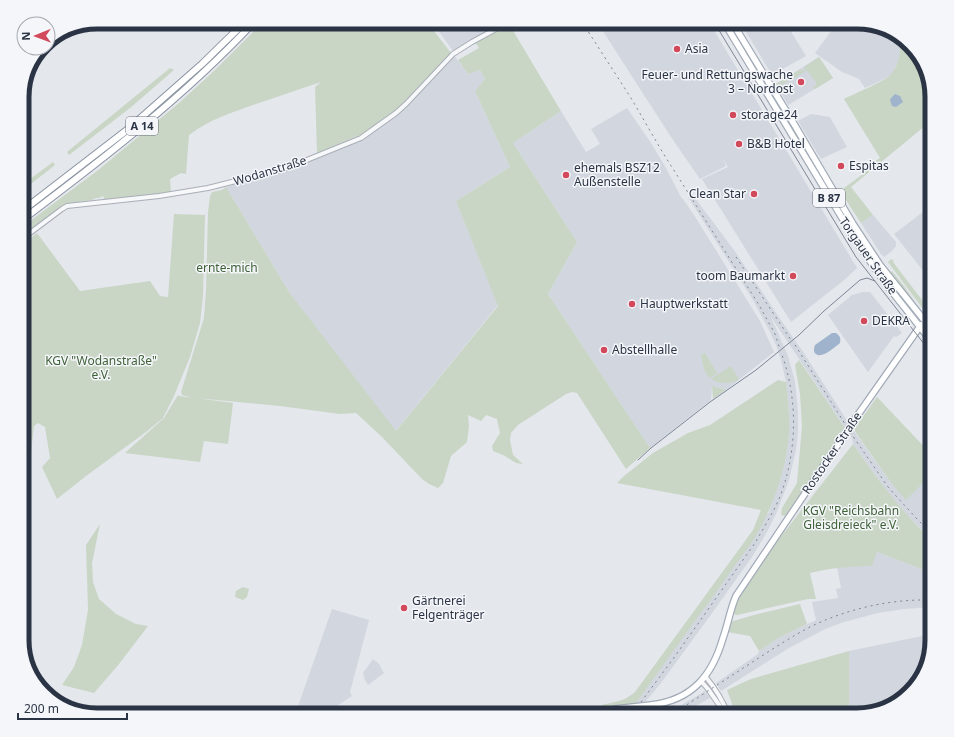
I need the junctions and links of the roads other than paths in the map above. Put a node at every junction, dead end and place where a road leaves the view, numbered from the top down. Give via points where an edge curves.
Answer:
1 (238, 29) edge
2 (247, 29) edge
3 (496, 29) edge
4 (728, 29) edge
5 (736, 29) edge
6 (29, 206) edge
7 (29, 215) edge
8 (29, 234) edge
9 (925, 320) joint
10 (920, 326) junction
11 (925, 333) edge
12 (705, 676) junction
13 (701, 681) junction
14 (624, 708) edge
15 (722, 708) edge
16 (726, 708) edge

1 - 6 highway, A 14 via 127,130
2 - 7 highway, A 14 via 164,107
3 - 8 street, Wodanstraße via 453,54 406,104 361,138 287,168 208,188 67,206
4 - 10 main road, Torgauer Straße / B 87 via 856,241 878,274
5 - 9 main road, Torgauer Straße / B 87 via 853,224 884,269
9 - 10 main road, Rostocker Straße
10 - 11 main road, Torgauer Straße / B 87
10 - 12 main road, Rostocker Straße via 736,596 720,649
12 - 13 main road, Rostocker Straße
12 - 16 street
13 - 14 main road, Rostocker Straße, bridge via 671,701
13 - 15 street

